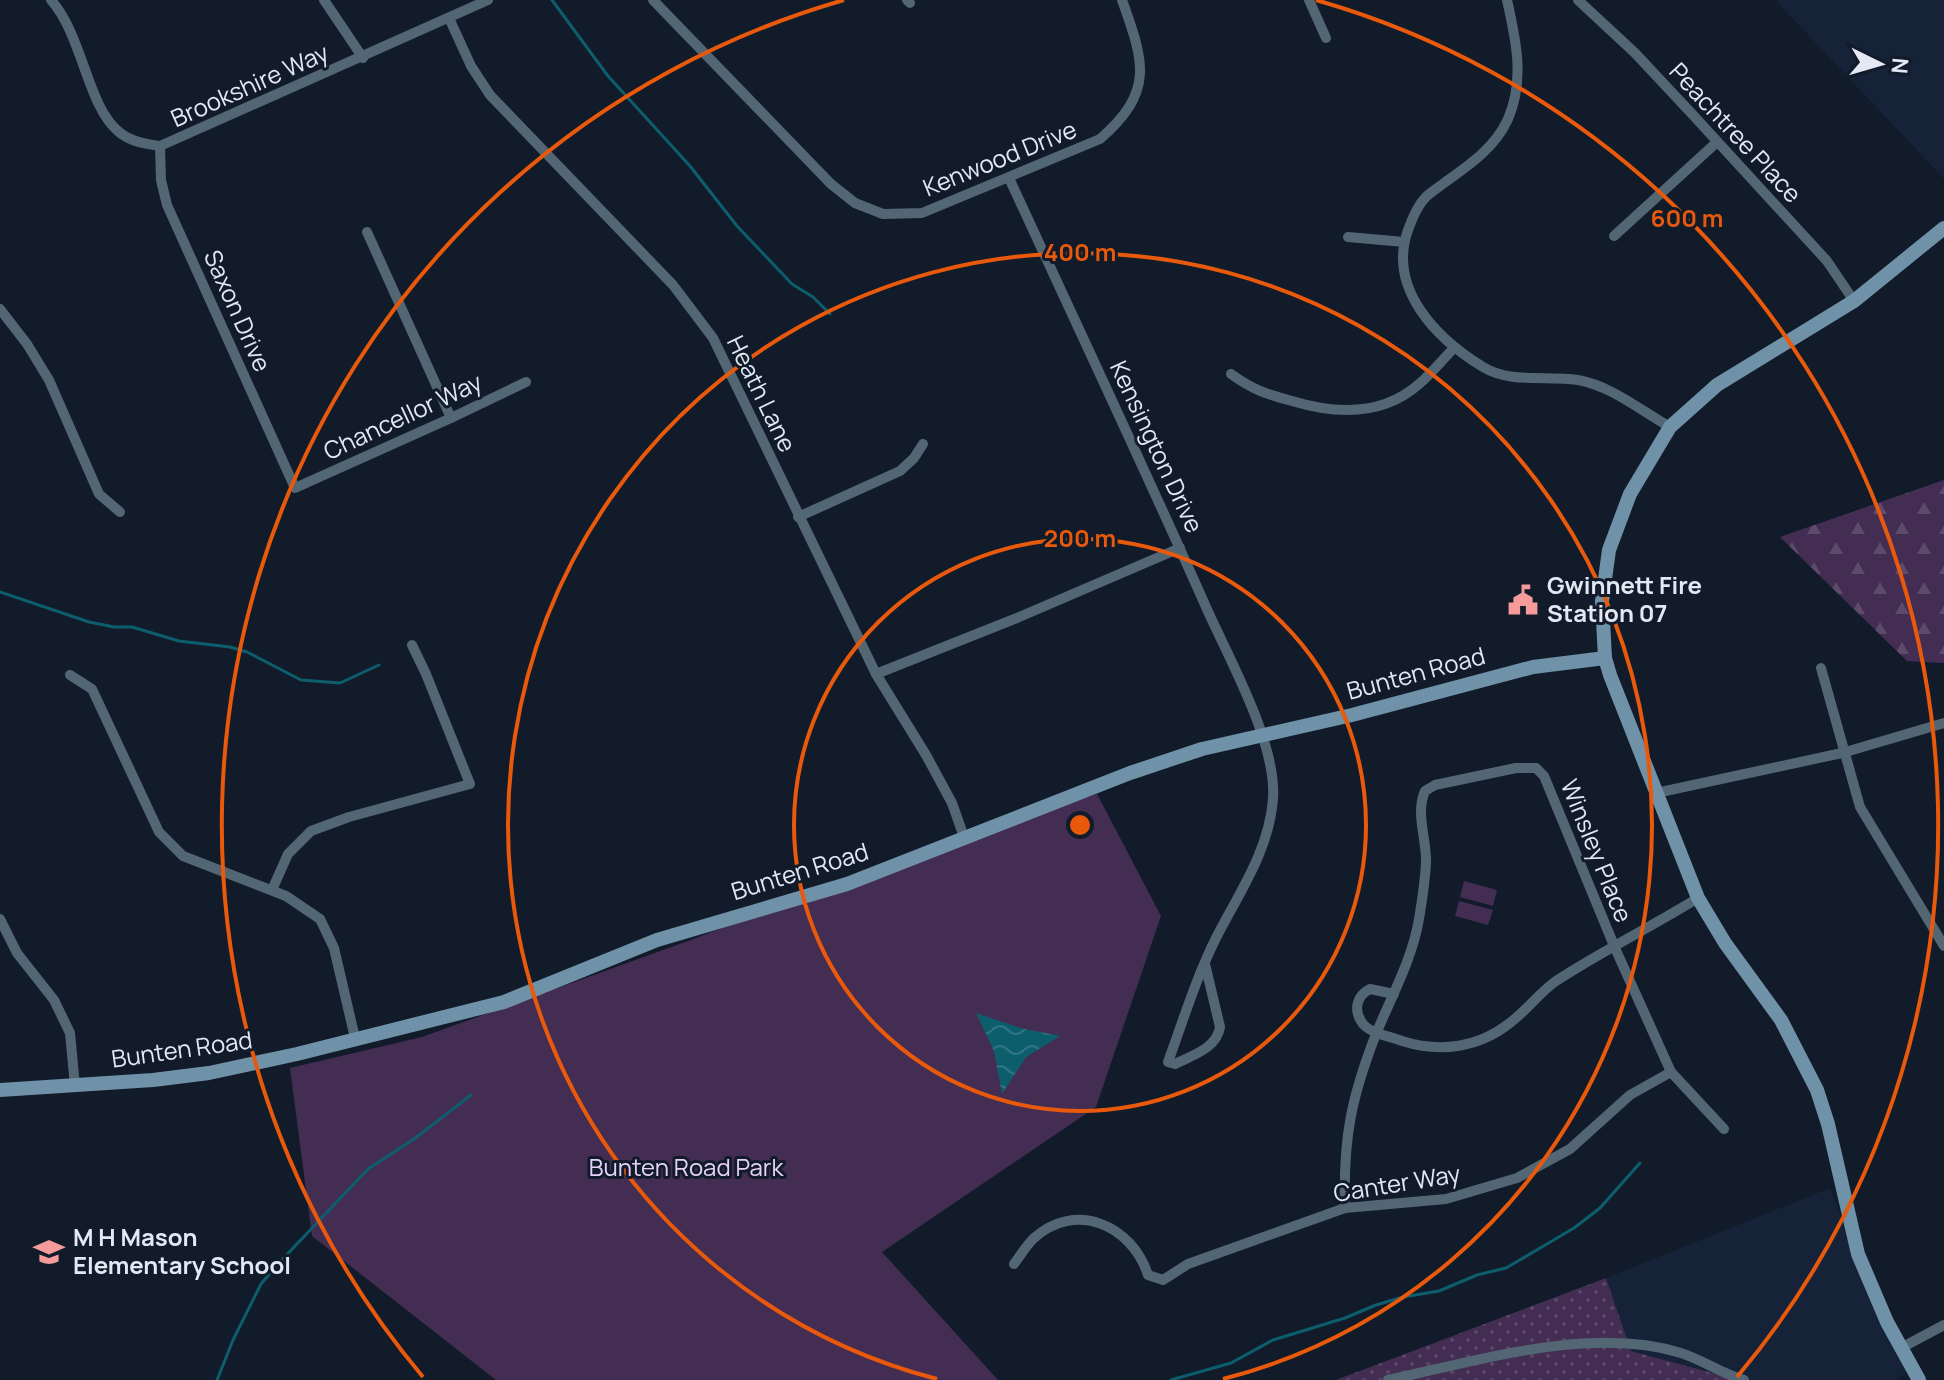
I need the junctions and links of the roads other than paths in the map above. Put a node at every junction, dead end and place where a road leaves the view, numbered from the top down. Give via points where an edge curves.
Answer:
1 (51, 0) edge
2 (324, 0) edge
3 (488, 0) edge
4 (653, 0) edge
5 (1122, 0) edge
6 (1309, 0) edge
7 (1507, 0) edge
8 (1578, 0) edge
9 (449, 18) junction
10 (1326, 38) dead end
11 (363, 58) junction
12 (1716, 143) junction
13 (160, 146) junction
14 (1009, 178) junction
15 (1944, 228) edge
16 (367, 232) dead end
17 (1614, 236) dead end
18 (1348, 237) dead end
19 (1404, 242) junction
20 (1854, 301) junction
21 (0, 309) edge
22 (1454, 348) junction
23 (1231, 374) dead end
24 (526, 382) dead end
25 (451, 418) junction
26 (1670, 427) junction
27 (923, 444) dead end
28 (295, 488) joint
29 (120, 512) dead end
30 (798, 517) junction
31 (1180, 548) junction
32 (412, 645) dead end
33 (1605, 658) junction
34 (1821, 668) dead end
35 (876, 674) junction
36 (70, 675) dead end
37 (1944, 723) edge
38 (1263, 735) junction
39 (1842, 753) junction
40 (1656, 793) junction
41 (964, 837) junction
42 (272, 890) junction
43 (1698, 898) junction
44 (0, 919) edge
45 (1944, 946) edge
46 (1615, 948) junction
47 (1205, 964) junction
48 (1394, 994) junction
49 (1377, 1032) junction
50 (355, 1038) junction
51 (1671, 1072) junction
52 (75, 1086) junction
53 (0, 1090) edge
54 (1724, 1129) dead end
55 (1345, 1208) junction
56 (1014, 1264) dead end
57 (1944, 1325) edge
58 (1901, 1348) junction
59 (1388, 1380) edge
60 (1744, 1380) edge
61 (1919, 1380) edge

1 - 13 street, Brookshire Way via 68,23 102,112 118,132
2 - 11 street
3 - 9 street, Brookshire Way
4 - 14 street, Kenwood Drive via 799,153 855,203 883,214 922,213
5 - 14 street, Kenwood Drive via 1141,69 1132,104 1100,139
6 - 10 street
7 - 19 street via 1519,66 1508,120 1475,162 1425,197
8 - 12 street, Peachtree Place via 1635,53
9 - 11 street, Brookshire Way
9 - 30 street, Heath Lane via 490,95 673,285 713,338
11 - 13 street, Brookshire Way
12 - 17 street
12 - 20 street, Peachtree Place via 1827,261
13 - 28 street, Saxon Drive via 167,205
14 - 31 street, Kensington Drive
15 - 20 street
16 - 25 street
18 - 19 street
19 - 22 street via 1409,293
20 - 26 street via 1717,385
21 - 29 street via 49,380 99,494
22 - 23 street via 1417,386 1355,411 1323,410 1272,396
22 - 26 street via 1504,376 1581,380 1619,395
24 - 25 street, Chancellor Way
25 - 28 street, Chancellor Way
26 - 33 street via 1630,494 1609,550 1602,601
27 - 30 street via 900,471
30 - 35 street, Heath Lane
31 - 35 street
31 - 38 street, Kensington Drive
32 - 42 street via 470,784 311,831 288,854
33 - 38 street, Bunten Road via 1533,667
33 - 40 street
34 - 39 street
35 - 41 street, Heath Lane via 952,803
36 - 42 street via 92,689 159,832 183,856
37 - 39 street
38 - 41 street, Bunten Road via 1130,773
38 - 47 street, Kensington Drive via 1273,769 1267,830 1252,875
39 - 40 street
39 - 45 street via 1860,807
40 - 43 street
41 - 50 street, Bunten Road via 847,884 657,940 504,1002
42 - 50 street via 320,919 334,948
43 - 46 street
43 - 58 street via 1781,1020 1811,1077 1828,1124 1858,1254
44 - 52 street via 70,1033
46 - 48 street, Winsley Place via 1544,776 1536,768 1516,768 1425,791 1420,803 1426,862 1420,915 1413,951
46 - 49 street via 1556,981 1511,1023 1466,1045 1414,1045
46 - 51 street, Winsley Place
47 - 47 street, Kensington Drive via 1219,1036 1175,1064 1168,1062
48 - 49 street, Winsley Place
48 - 49 street via 1370,989 1357,1004 1358,1017
49 - 55 street, Winsley Place via 1351,1106
50 - 52 street, Bunten Road via 185,1077
51 - 54 street, Winsley Place
51 - 55 street, Canter Way via 1630,1095 1570,1149 1517,1178 1446,1199
52 - 53 street, Bunten Road
55 - 56 street, Canter Way via 1188,1264 1163,1280 1148,1275 1126,1237 1085,1218 1034,1238
57 - 58 street
58 - 61 street
59 - 60 street via 1584,1342 1630,1343 1682,1353

